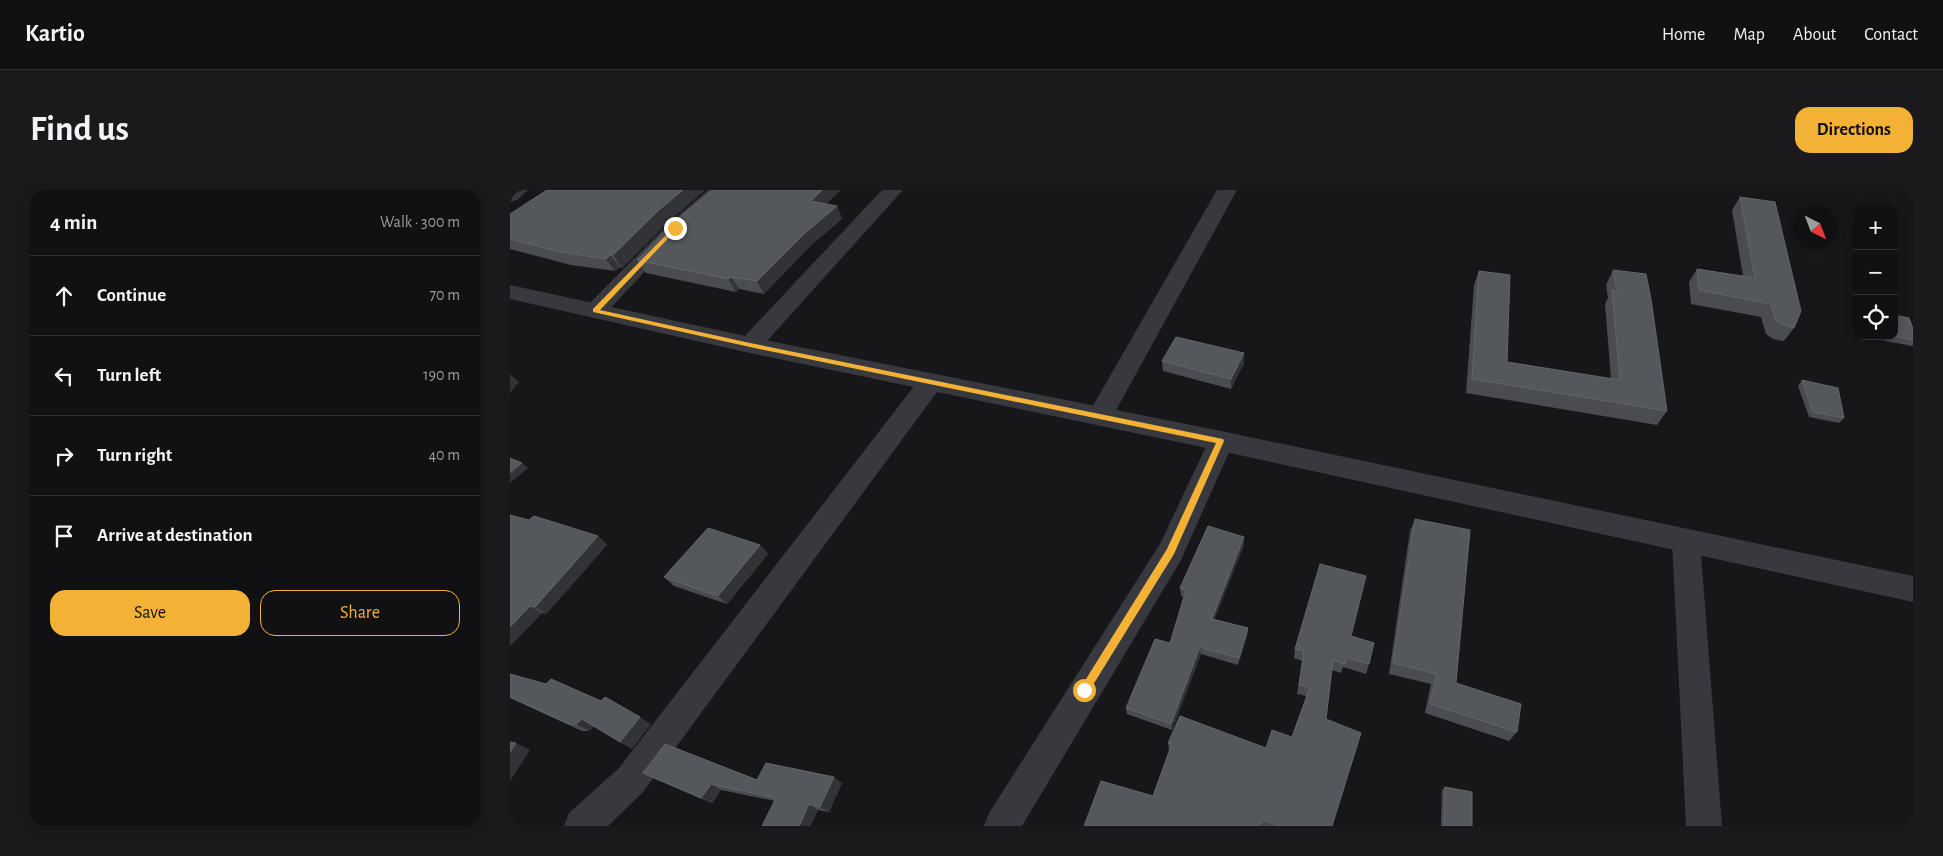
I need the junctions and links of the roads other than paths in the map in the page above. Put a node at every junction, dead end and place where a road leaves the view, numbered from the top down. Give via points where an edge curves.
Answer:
1 (518, 190) edge
2 (720, 190) edge
3 (893, 190) edge
4 (1227, 190) edge
5 (510, 196) edge
6 (510, 292) edge
7 (595, 311) junction
8 (750, 345) junction
9 (931, 382) junction
10 (1100, 416) junction
11 (1220, 441) junction
12 (1686, 541) junction
13 (1913, 589) edge
14 (582, 826) edge
15 (1002, 826) edge
16 (1704, 826) edge

1 - 5 street
2 - 7 street via 675,228
3 - 8 street
4 - 10 street
6 - 7 street
7 - 8 street
8 - 9 street
9 - 10 street
9 - 14 street via 631,780
10 - 11 street
11 - 12 street
11 - 15 street via 1171,551
12 - 13 street
12 - 16 street

